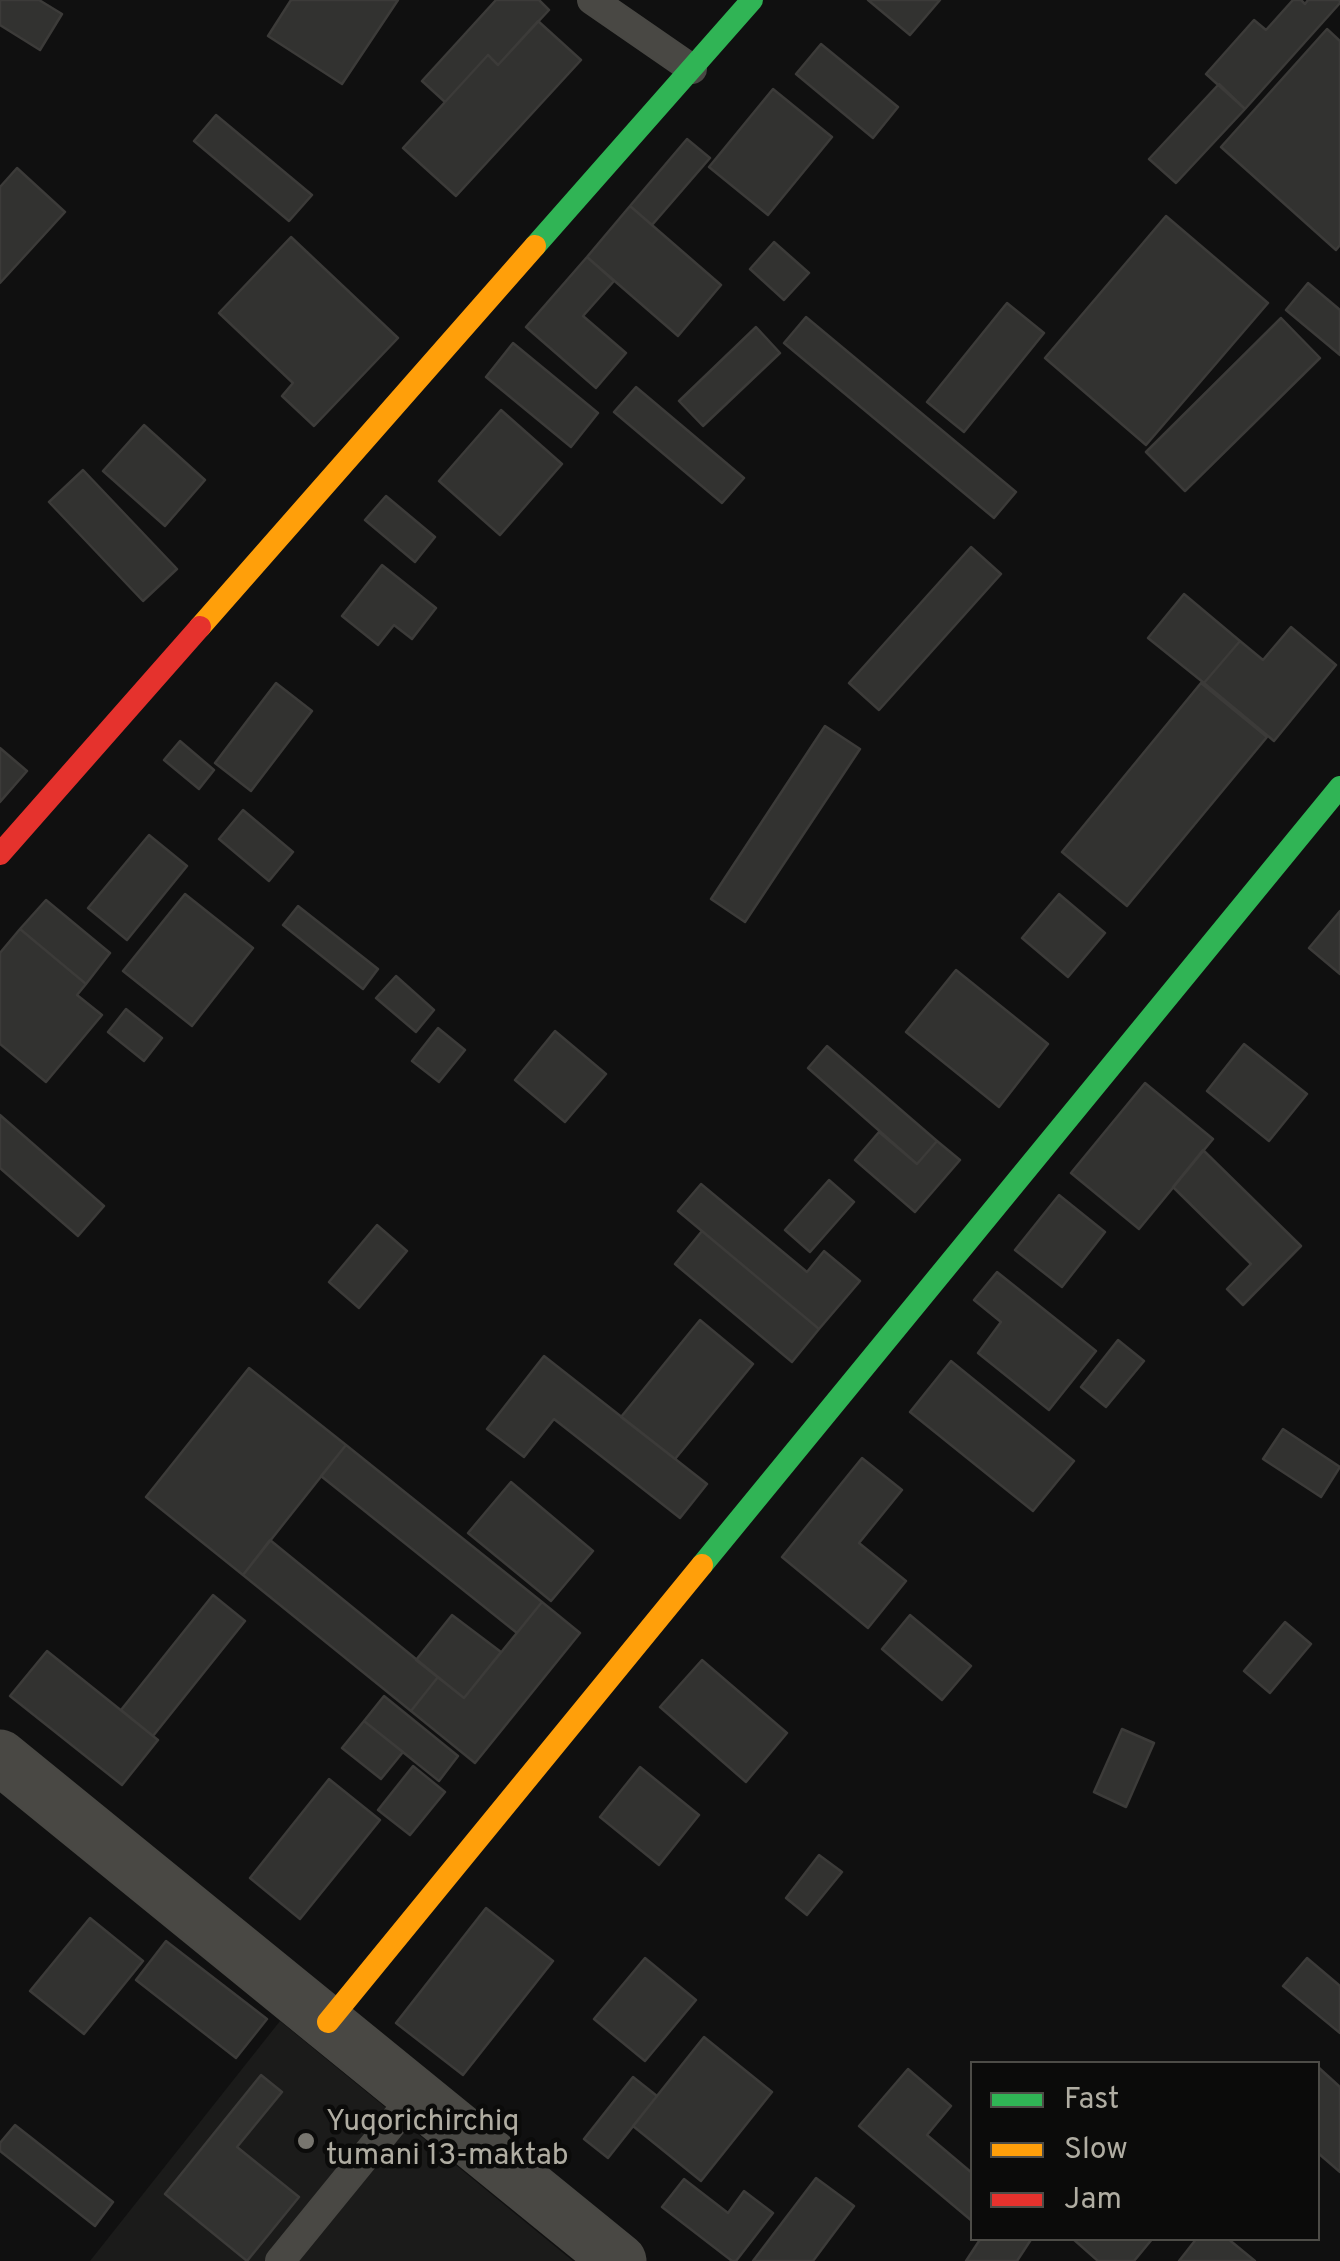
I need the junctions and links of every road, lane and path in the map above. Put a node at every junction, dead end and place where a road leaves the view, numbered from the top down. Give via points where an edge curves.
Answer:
1 (592, 0) edge
2 (752, 0) edge
3 (692, 69) junction
4 (1340, 787) edge
5 (0, 854) edge
6 (0, 1757) edge
7 (328, 2022) junction
8 (416, 2094) junction
9 (280, 2261) edge
10 (619, 2261) edge

1 - 3 lane
2 - 3 street
3 - 5 street
4 - 7 street
6 - 7 street
7 - 8 street
8 - 9 lane
8 - 10 street

